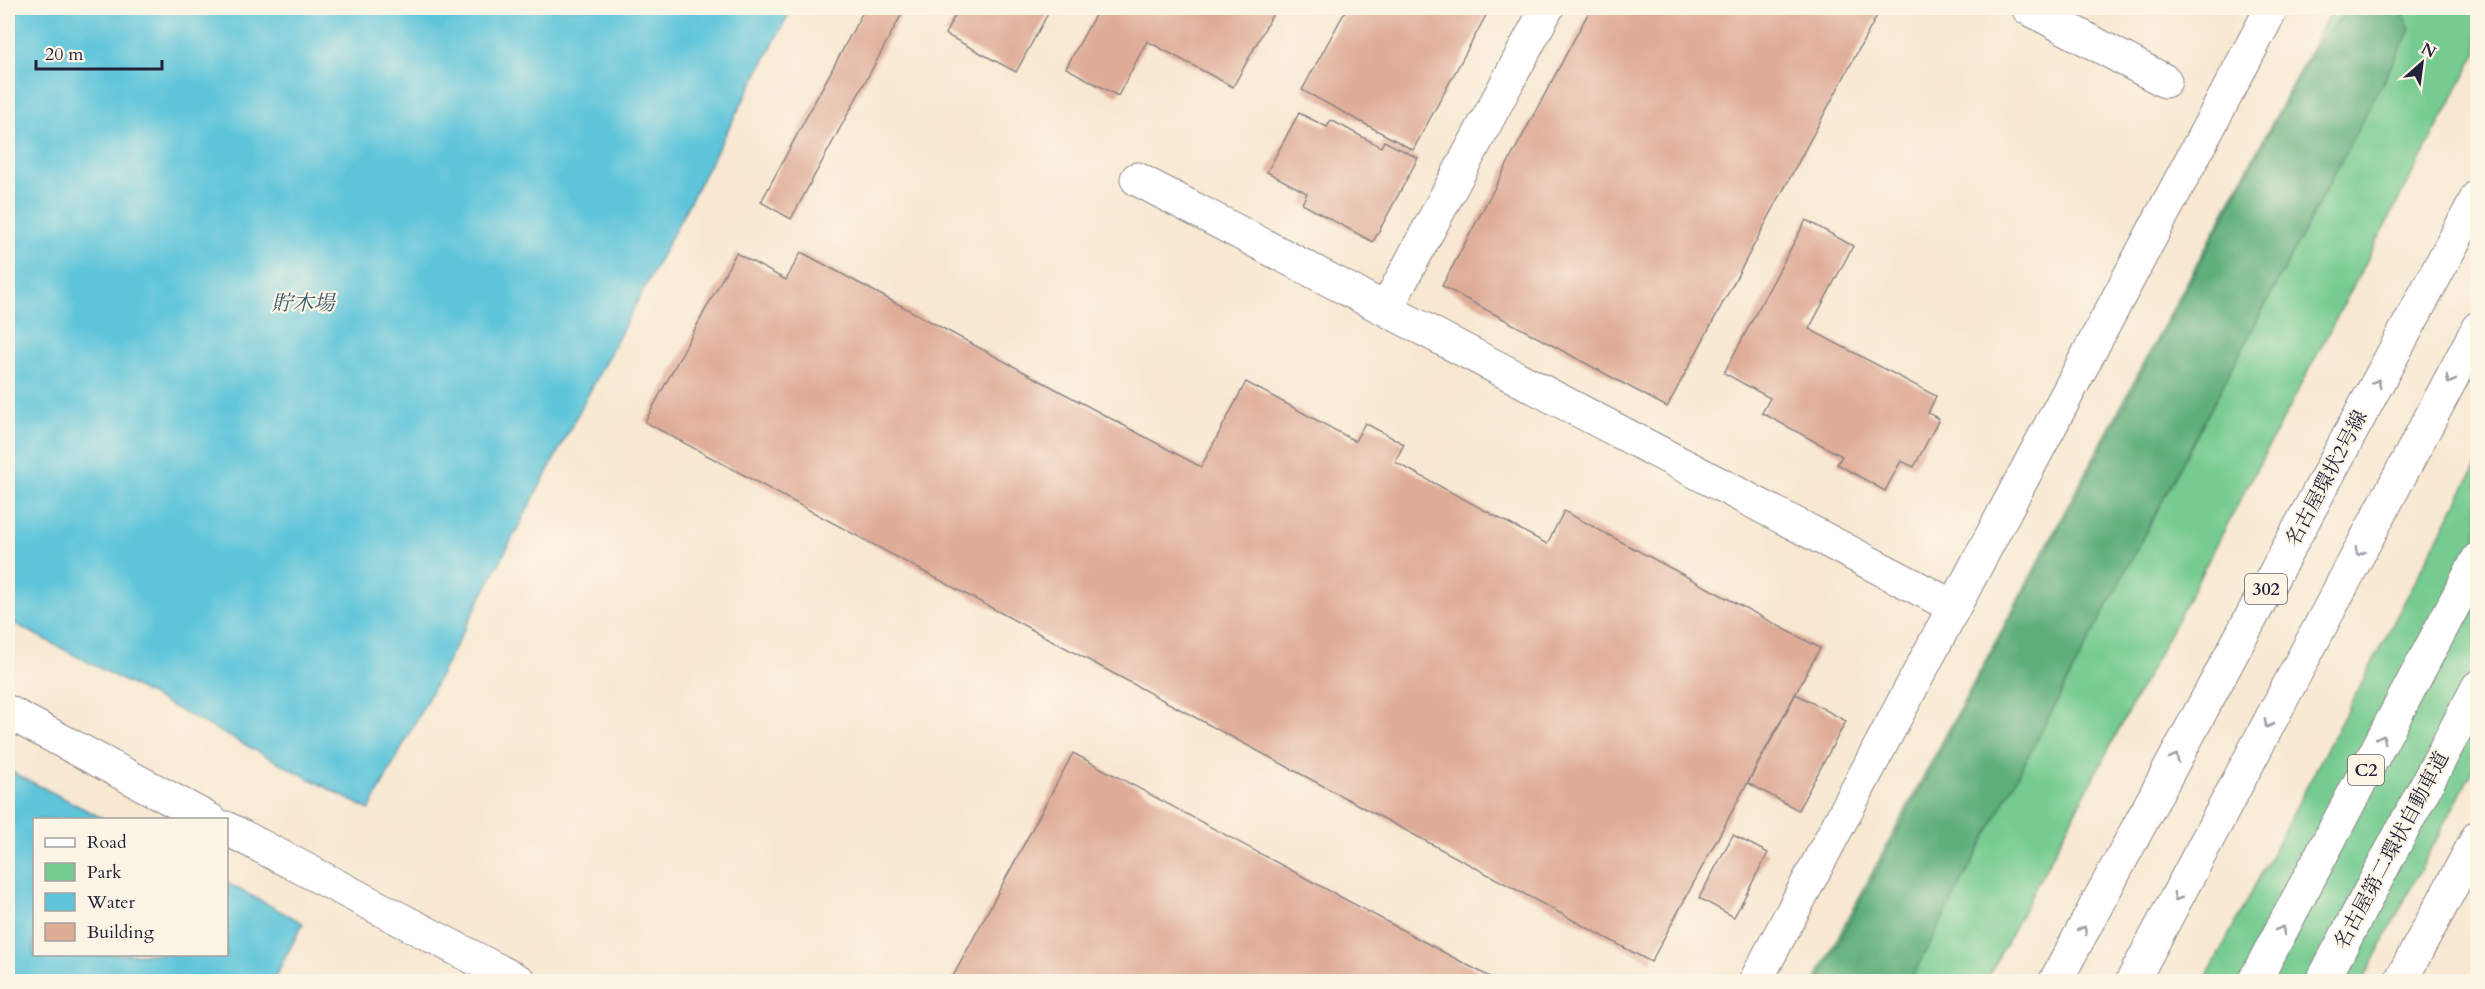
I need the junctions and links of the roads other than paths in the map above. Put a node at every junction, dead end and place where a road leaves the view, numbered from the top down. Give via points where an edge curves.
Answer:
1 (1547, 8) edge
2 (2028, 8) edge
3 (2272, 8) edge
4 (2166, 81) dead end
5 (1137, 179) dead end
6 (2478, 196) edge
7 (1386, 309) junction
8 (2478, 328) edge
9 (2478, 559) edge
10 (1954, 607) junction
11 (2478, 687) edge
12 (8, 712) edge
13 (208, 818) edge
14 (228, 829) edge
15 (2478, 837) edge
16 (520, 981) edge
17 (1755, 981) edge
18 (2055, 981) edge
19 (2132, 981) edge
20 (2254, 981) edge
21 (2322, 981) edge
22 (2400, 981) edge

1 - 7 main road
2 - 4 main road
3 - 10 main road
5 - 7 main road
18 -> 6 main road, 名古屋環状2号線 / 302
7 - 10 main road
8 -> 19 main road
20 -> 9 main road, C2
10 - 17 main road
11 - 21 main road, 名古屋第二環状自動車道
12 - 13 main road
14 - 16 main road
15 - 22 main road

